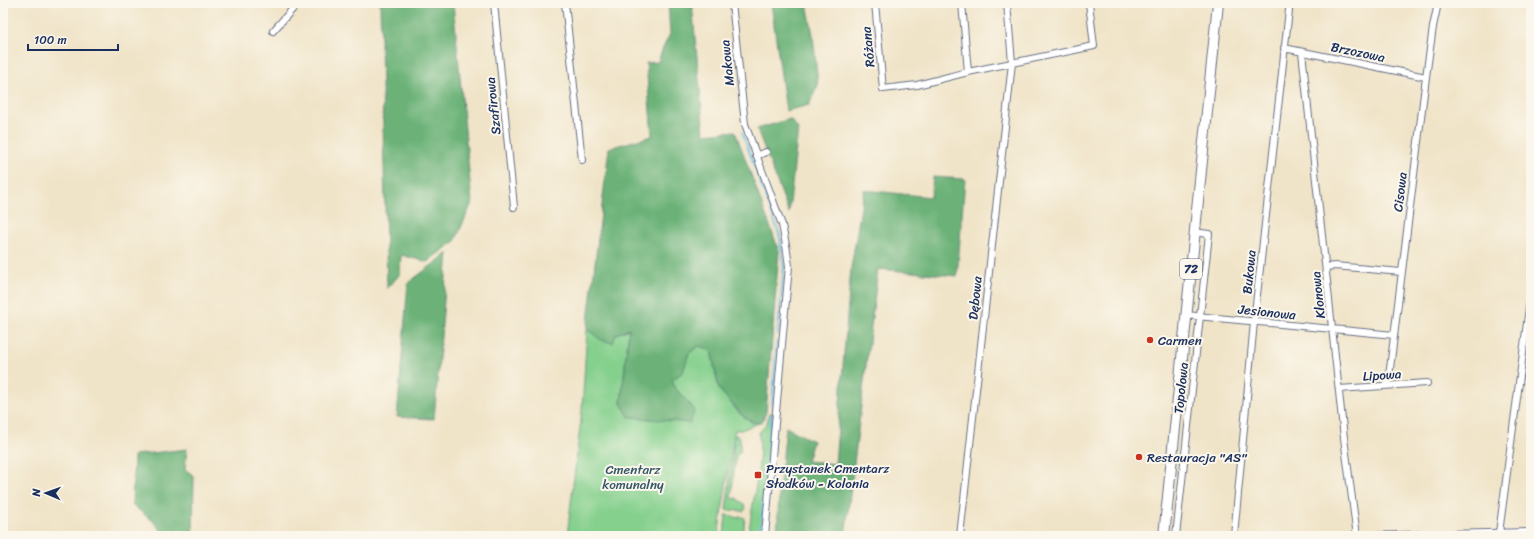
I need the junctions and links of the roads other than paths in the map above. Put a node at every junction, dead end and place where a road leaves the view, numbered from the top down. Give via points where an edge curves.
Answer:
1 (298, 3) edge
2 (494, 3) edge
3 (565, 3) edge
4 (732, 3) edge
5 (874, 3) edge
6 (962, 3) edge
7 (1007, 3) edge
8 (1089, 3) edge
9 (1218, 3) edge
10 (1438, 3) edge
11 (1527, 3) edge
12 (1531, 4) edge
13 (1289, 10) dead end
14 (273, 31) dead end
15 (1284, 48) junction
16 (1302, 52) junction
17 (1012, 63) junction
18 (968, 72) junction
19 (1426, 78) junction
20 (766, 152) dead end
21 (756, 156) junction
22 (582, 160) dead end
23 (514, 207) dead end
24 (1194, 232) junction
25 (1326, 267) junction
26 (1401, 272) junction
27 (1531, 293) edge
28 (1186, 315) junction
29 (1199, 316) junction
30 (1254, 322) junction
31 (1332, 329) junction
32 (1394, 335) junction
33 (775, 337) dead end
34 (782, 338) junction
35 (1427, 383) dead end
36 (1388, 385) junction
37 (1339, 390) junction
38 (1531, 532) edge
39 (1499, 533) junction
40 (765, 536) edge
41 (960, 536) edge
42 (1164, 536) edge
43 (1176, 536) edge
44 (1234, 536) edge
45 (1357, 536) edge
46 (1360, 536) edge

1 - 14 street
2 - 23 street, Szafirowa
3 - 22 street
4 - 21 street, Makowa via 745,122
5 - 18 street, Różana via 883,89 912,86
6 - 18 street
7 - 17 street, Dębowa
8 - 17 street via 1094,46
9 - 24 main road, 72
10 - 19 street, Cisowa
11 - 12 street
13 - 15 street, Bukowa
15 - 16 street, Brzozowa
15 - 30 street, Bukowa
16 - 19 street, Brzozowa
16 - 25 street, Klonowa
17 - 18 street
17 - 41 street, Dębowa
19 - 26 street, Cisowa
20 - 21 street
21 - 34 street, Makowa via 782,225 786,245 788,266
24 - 28 main road, 72
24 - 29 street, Topolowa via 1208,234
25 - 26 street
25 - 31 street, Klonowa
26 - 32 street, Cisowa
27 - 39 street
28 - 29 street, Jesionowa
28 - 42 main road, 72
29 - 30 street, Jesionowa
29 - 43 street, Topolowa
30 - 31 street, Jesionowa
30 - 44 street, Bukowa
31 - 32 street, Jesionowa
31 - 37 street, Klonowa
32 - 36 street, Cisowa
33 - 34 street
34 - 40 street, Makowa
35 - 36 street, Lipowa
36 - 37 street, Lipowa
37 - 45 street, Klonowa
38 - 39 street
39 - 46 street

